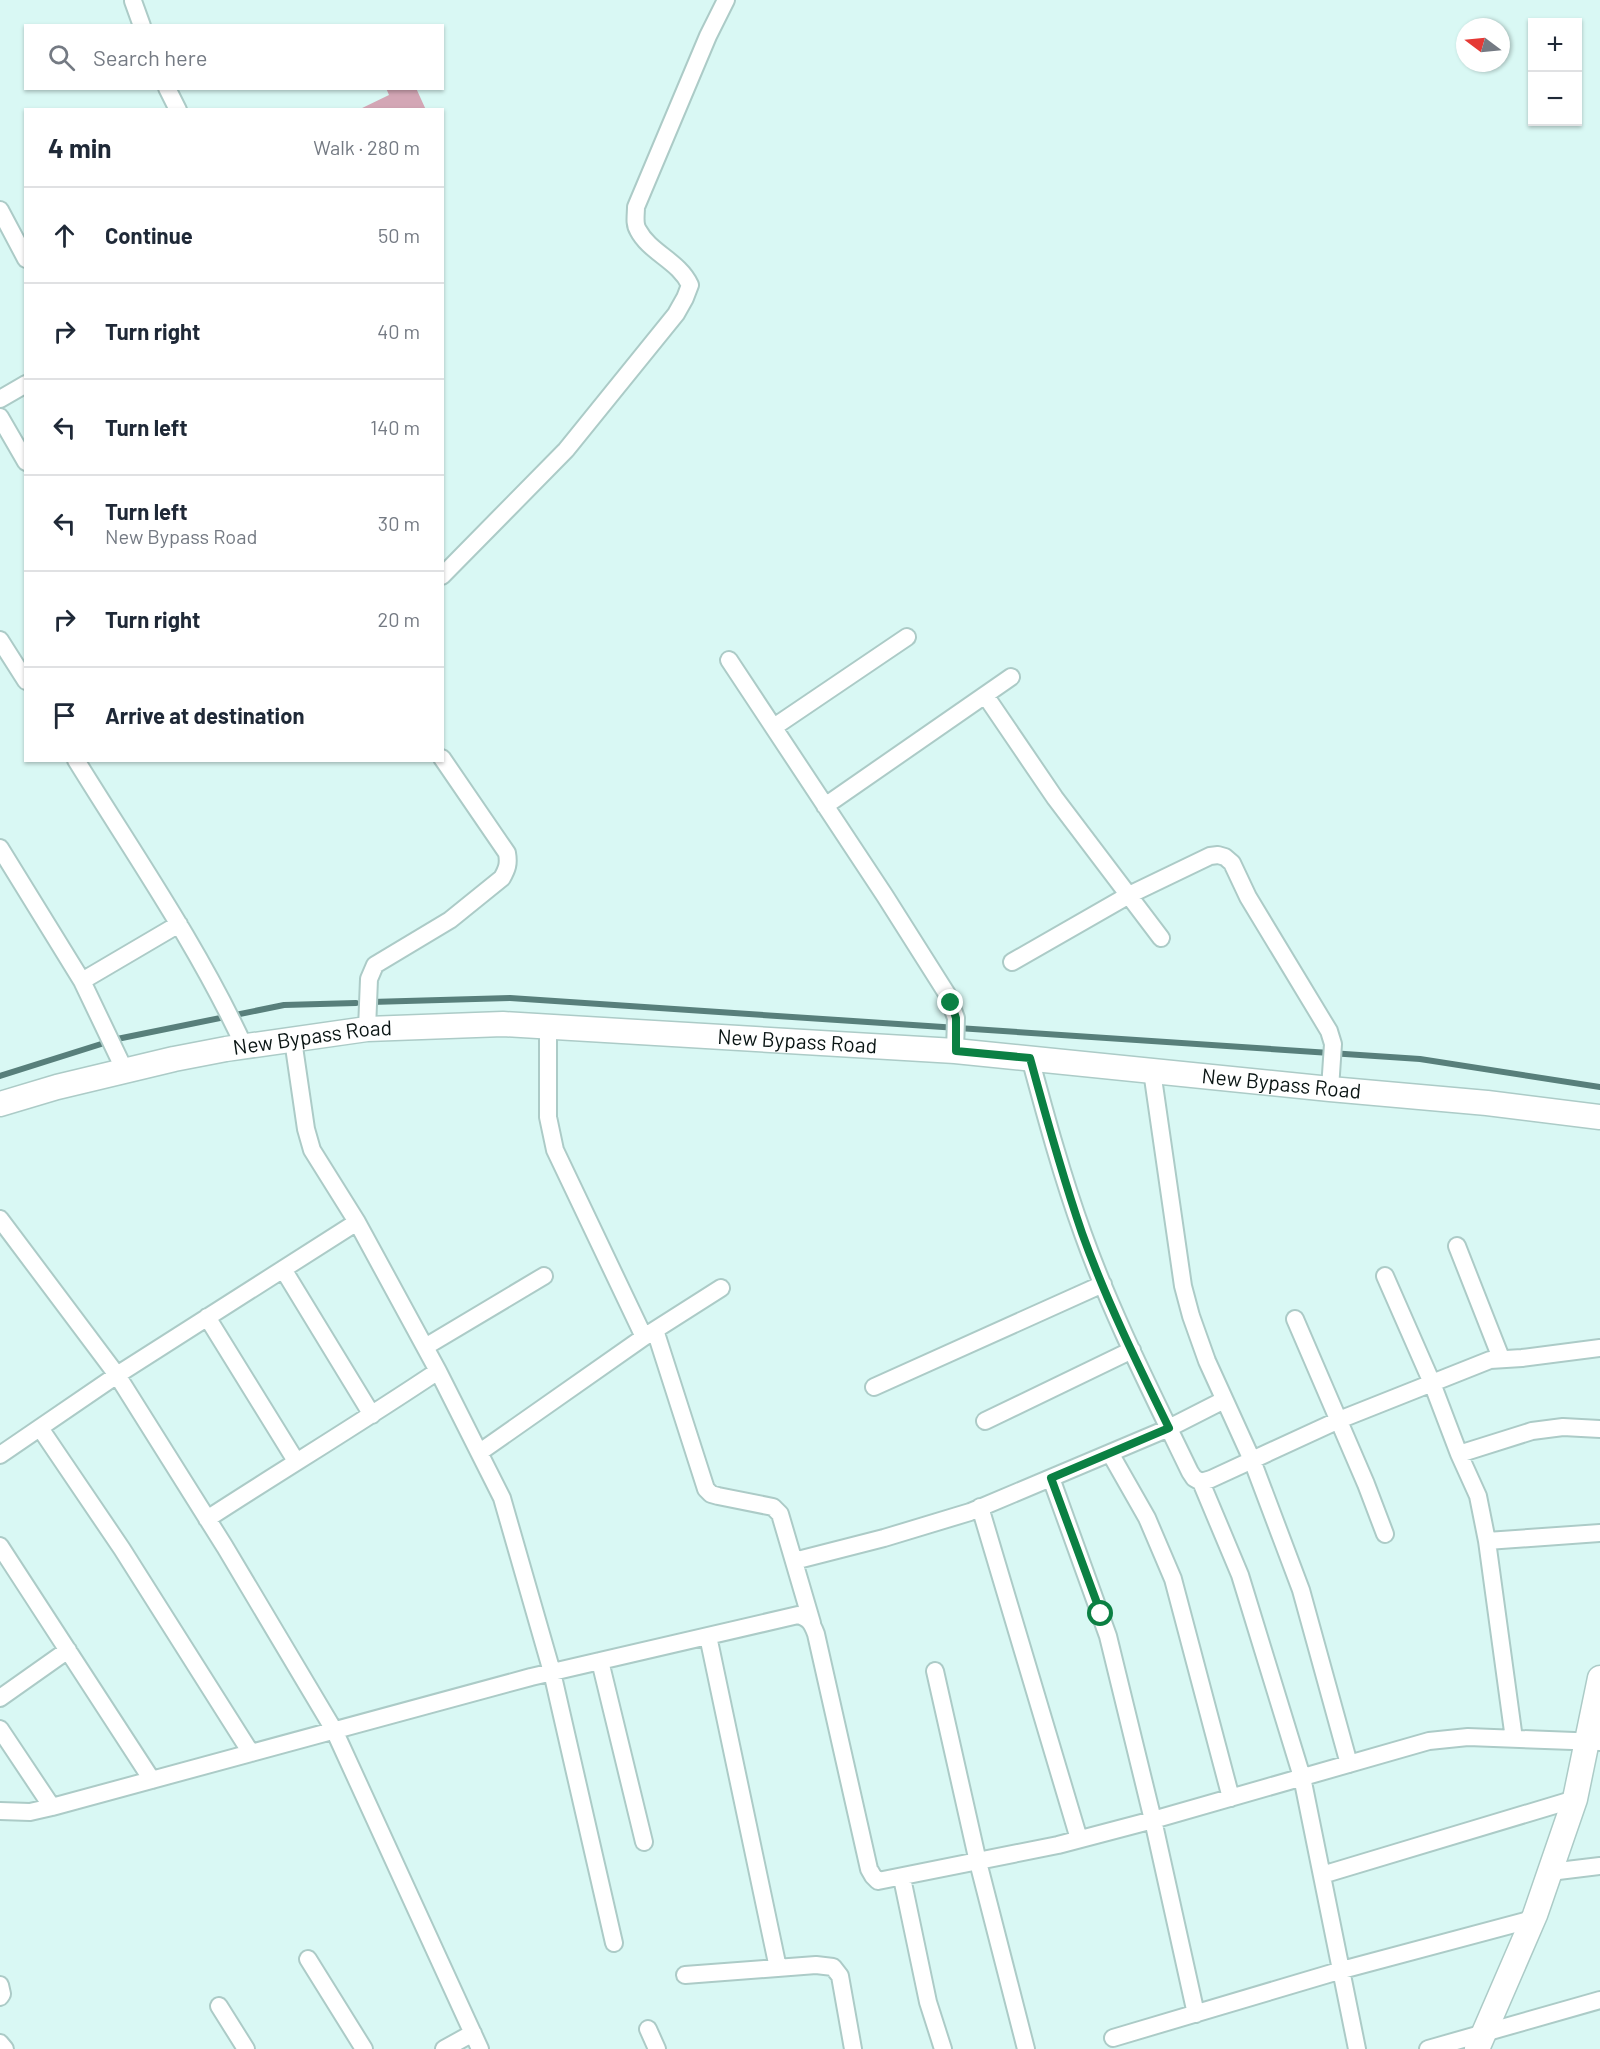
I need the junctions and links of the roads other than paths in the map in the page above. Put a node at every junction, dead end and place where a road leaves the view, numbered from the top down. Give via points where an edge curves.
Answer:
1 (138, 0) edge
2 (726, 0) edge
3 (142, 24) edge
4 (168, 90) edge
5 (177, 108) edge
6 (0, 210) edge
7 (24, 255) edge
8 (24, 385) edge
9 (0, 399) edge
10 (0, 417) edge
11 (24, 459) edge
12 (444, 574) edge
13 (907, 637) dead end
14 (0, 640) edge
15 (729, 660) dead end
16 (1011, 677) dead end
17 (24, 678) edge
18 (986, 695) junction
19 (774, 727) junction
20 (444, 761) edge
21 (77, 762) edge
22 (825, 806) junction
23 (0, 848) edge
24 (1129, 895) junction
25 (179, 924) junction
26 (1161, 938) dead end
27 (1012, 962) dead end
28 (82, 981) junction
29 (548, 1026) junction
30 (367, 1029) junction
31 (293, 1040) junction
32 (956, 1043) junction
33 (244, 1046) junction
34 (1030, 1058) junction
35 (121, 1064) junction
36 (1152, 1071) junction
37 (1330, 1089) junction
38 (0, 1104) edge
39 (1600, 1116) edge
40 (0, 1219) edge
41 (357, 1222) junction
42 (1457, 1246) dead end
43 (283, 1269) junction
44 (544, 1276) dead end
45 (1385, 1276) dead end
46 (1103, 1284) junction
47 (721, 1288) dead end
48 (207, 1317) junction
49 (1295, 1319) dead end
50 (649, 1333) junction
51 (425, 1347) junction
52 (1600, 1348) edge
53 (1132, 1350) junction
54 (1501, 1358) junction
55 (438, 1371) junction
56 (117, 1376) junction
57 (1432, 1383) junction
58 (874, 1387) dead end
59 (1224, 1400) junction
60 (372, 1415) junction
61 (1339, 1420) junction
62 (985, 1421) dead end
63 (40, 1428) junction
64 (1169, 1428) junction
65 (1600, 1429) edge
66 (480, 1452) junction
67 (1110, 1453) junction
68 (1459, 1454) junction
69 (0, 1455) edge
70 (1252, 1460) junction
71 (296, 1461) junction
72 (1051, 1478) junction
73 (1202, 1482) junction
74 (980, 1508) junction
75 (207, 1519) junction
76 (1600, 1533) edge
77 (1385, 1534) dead end
78 (1487, 1541) junction
79 (0, 1546) edge
80 (794, 1561) junction
81 (812, 1623) junction
82 (708, 1636) junction
83 (68, 1650) junction
84 (600, 1661) junction
85 (935, 1671) dead end
86 (552, 1672) junction
87 (1600, 1682) edge
88 (0, 1698) edge
89 (0, 1729) edge
90 (334, 1731) junction
91 (1514, 1739) junction
92 (1593, 1742) edge
93 (251, 1753) junction
94 (1349, 1764) junction
95 (1302, 1777) junction
96 (152, 1780) junction
97 (1231, 1798) junction
98 (1575, 1799) junction
99 (51, 1807) junction
100 (0, 1811) edge
101 (1153, 1820) junction
102 (1079, 1839) junction
103 (644, 1842) dead end
104 (978, 1862) junction
105 (1600, 1866) edge
106 (1550, 1872) junction
107 (1322, 1875) junction
108 (902, 1878) junction
109 (1533, 1919) junction
110 (614, 1943) dead end
111 (308, 1959) dead end
112 (778, 1968) junction
113 (1342, 1970) junction
114 (685, 1975) dead end
115 (0, 1985) edge
116 (0, 1997) edge
117 (1600, 2000) edge
118 (219, 2006) dead end
119 (1196, 2014) junction
120 (648, 2029) dead end
121 (473, 2033) junction
122 (1113, 2038) dead end
123 (1481, 2040) edge
124 (0, 2043) edge
125 (5, 2049) edge
126 (246, 2049) edge
127 (364, 2049) edge
128 (444, 2049) edge
129 (480, 2049) edge
130 (657, 2049) edge
131 (853, 2049) edge
132 (943, 2049) edge
133 (1026, 2049) edge
134 (1357, 2049) edge
135 (1428, 2049) edge

1 - 3 street
2 - 12 street via 636,207 638,230 685,275 690,285 685,298 566,450
4 - 5 street
6 - 7 street
8 - 9 street
10 - 11 street
13 - 19 street
14 - 17 street
15 - 19 street
16 - 18 street
18 - 22 street
18 - 24 street via 1054,798
19 - 22 street
20 - 30 street via 507,854 507,871 450,920 375,964 369,979
21 - 25 street
22 - 32 street via 947,994 956,1018
23 - 28 street
24 - 26 street
24 - 27 street
24 - 37 street via 1210,856 1225,857 1232,863 1248,897 1329,1031 1333,1050
25 - 28 street
25 - 33 street
28 - 35 street
29 - 30 main road, New Bypass Road via 463,1024
29 - 32 main road, New Bypass Road
29 - 50 street via 548,1118 555,1150
30 - 31 main road, New Bypass Road
31 - 33 main road, New Bypass Road
31 - 41 street via 312,1150
32 - 34 main road, New Bypass Road
33 - 35 main road, New Bypass Road
34 - 36 main road, New Bypass Road
34 - 46 street via 1067,1187
35 - 38 main road, New Bypass Road
36 - 37 main road, New Bypass Road
36 - 59 street via 1183,1286 1199,1341
37 - 39 main road, New Bypass Road
40 - 56 street
41 - 43 street
41 - 51 street
42 - 54 street
43 - 48 street
43 - 60 street
44 - 51 street
45 - 57 street
46 - 53 street
46 - 58 street
47 - 50 street
48 - 56 street
48 - 71 street
49 - 61 street
50 - 66 street
50 - 80 street via 706,1489 718,1496 773,1507 784,1523
51 - 55 street
52 - 54 street
53 - 62 street
53 - 64 street
54 - 57 street
55 - 60 street
55 - 66 street
56 - 63 street
56 - 75 street
57 - 61 street
57 - 68 street
59 - 64 street
59 - 70 street
60 - 71 street
61 - 70 street
61 - 77 street
63 - 69 street
63 - 93 street
64 - 67 street
64 - 73 street via 1190,1472
65 - 68 street via 1563,1427 1532,1431
66 - 86 street via 509,1517
67 - 72 street
67 - 97 street via 1147,1518 1173,1579
68 - 78 street via 1478,1496
70 - 73 street
70 - 94 street via 1311,1620
71 - 75 street
72 - 74 street
72 - 101 street via 1108,1636
73 - 95 street via 1240,1575
74 - 80 street
74 - 102 street
75 - 90 street
76 - 78 street
78 - 91 street
79 - 83 street
80 - 81 street
81 - 82 street via 798,1614
81 - 108 street via 869,1869 878,1881
82 - 84 street
82 - 112 street
83 - 88 street
83 - 96 street
84 - 86 street
84 - 103 street
85 - 104 street
86 - 90 street
86 - 110 street
87 - 92 main road
89 - 99 street
90 - 93 street
90 - 121 street
91 - 92 street
91 - 94 street via 1468,1737 1430,1741
92 - 98 main road
93 - 96 street
94 - 95 street
95 - 97 street
95 - 107 street
96 - 99 street
97 - 101 street
98 - 106 main road
98 - 107 street
99 - 100 street via 30,1812
101 - 102 street
101 - 119 street
102 - 104 street
104 - 108 street
104 - 133 street
105 - 106 street
106 - 109 main road
107 - 113 street
108 - 132 street via 928,2002
109 - 113 street
109 - 123 main road
111 - 127 street
112 - 114 street
112 - 131 street via 828,1965 837,1970
113 - 119 street
113 - 134 street
115 - 116 street
117 - 123 street
118 - 126 street
119 - 122 street
120 - 130 street
121 - 128 street
121 - 129 street
123 - 135 street
124 - 125 street

